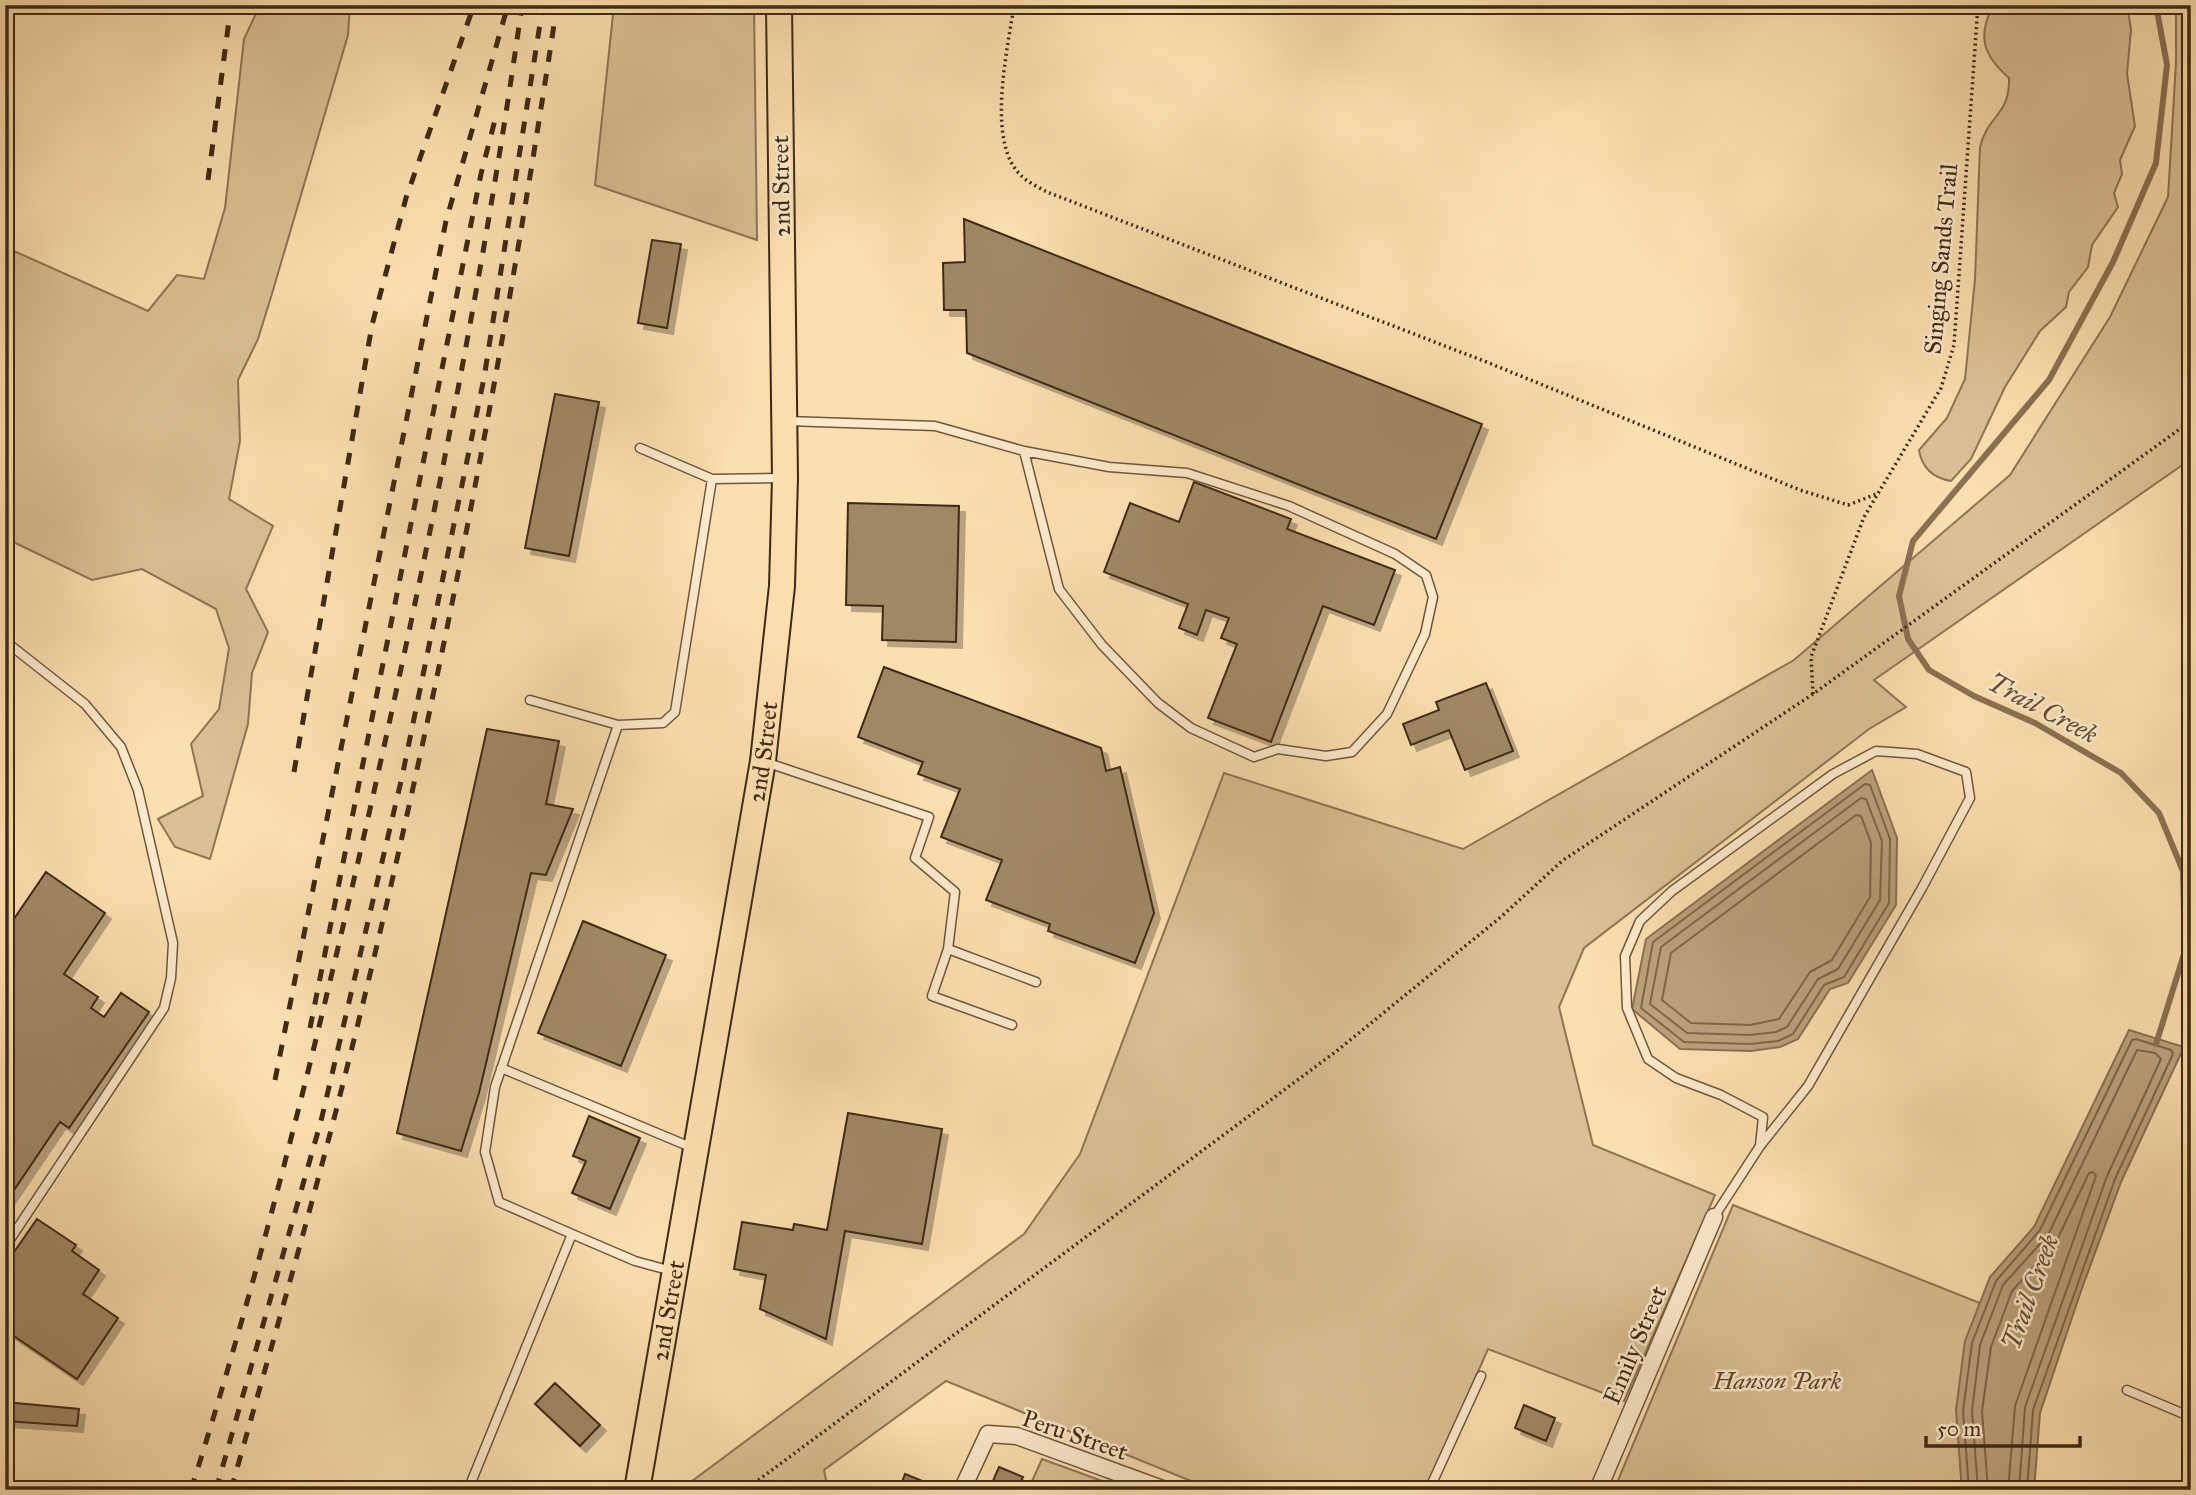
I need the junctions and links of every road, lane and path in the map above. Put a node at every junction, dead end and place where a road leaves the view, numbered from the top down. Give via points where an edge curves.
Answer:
1 (779, 5) edge
2 (1014, 5) edge
3 (1978, 5) edge
4 (2191, 159) edge
5 (2182, 161) dead end
6 (784, 421) junction
7 (2191, 421) edge
8 (640, 448) dead end
9 (1024, 451) junction
10 (785, 478) junction
11 (712, 479) junction
12 (1879, 493) junction
13 (5, 641) edge
14 (1813, 694) junction
15 (530, 700) dead end
16 (618, 725) junction
17 (762, 761) junction
18 (948, 949) junction
19 (1036, 982) dead end
20 (1013, 1025) dead end
21 (501, 1068) junction
22 (1760, 1146) junction
23 (696, 1150) junction
24 (1714, 1217) joint
25 (572, 1234) junction
26 (5, 1247) edge
27 (675, 1272) junction
28 (1481, 1376) dead end
29 (2127, 1390) dead end
30 (2191, 1417) edge
31 (468, 1490) edge
32 (637, 1490) edge
33 (745, 1490) edge
34 (962, 1490) edge
35 (1165, 1490) edge
36 (1429, 1490) edge
37 (1598, 1490) edge

1 - 6 main road, 2nd Street
2 - 12 path via 1000,115 1005,148 1022,177 1048,192 1800,490 1848,505
3 - 12 path, Singing Sands Trail via 1954,345 1941,388
4 - 5 path
6 - 9 lane via 935,426
6 - 10 main road, 2nd Street
7 - 14 path
8 - 11 lane
9 - 9 lane via 1109,467 1187,473 1289,506 1395,554 1426,575 1433,597 1425,634 1387,714 1352,751 1326,755 1278,749 1254,757 1191,728 1158,703 1102,645 1059,589
10 - 11 lane
10 - 17 main road, 2nd Street via 782,586
11 - 16 lane via 675,712 663,723
12 - 14 path, Singing Sands Trail via 1864,517 1811,657
13 - 26 lane via 85,704 121,747 138,790 173,943 164,1007
14 - 33 path via 1562,861 1338,1050
15 - 16 lane
16 - 21 lane
17 - 18 lane via 929,817 915,858 955,891
17 - 23 main road, 2nd Street
18 - 19 lane
18 - 20 lane via 932,996
21 - 23 lane
21 - 25 lane via 485,1152 499,1202
22 - 22 lane via 1763,1117 1676,1078 1648,1059 1627,1008 1625,956 1640,921 1672,891 1833,774 1875,751 1917,754 1966,772 1970,798 1922,888 1808,1086
22 - 24 lane
23 - 27 main road, 2nd Street
24 - 37 street, Emily Street
25 - 27 lane via 635,1261
25 - 31 lane
27 - 32 main road, 2nd Street
28 - 36 lane
29 - 30 lane
34 - 35 street, Peru Street via 988,1434 1017,1436

